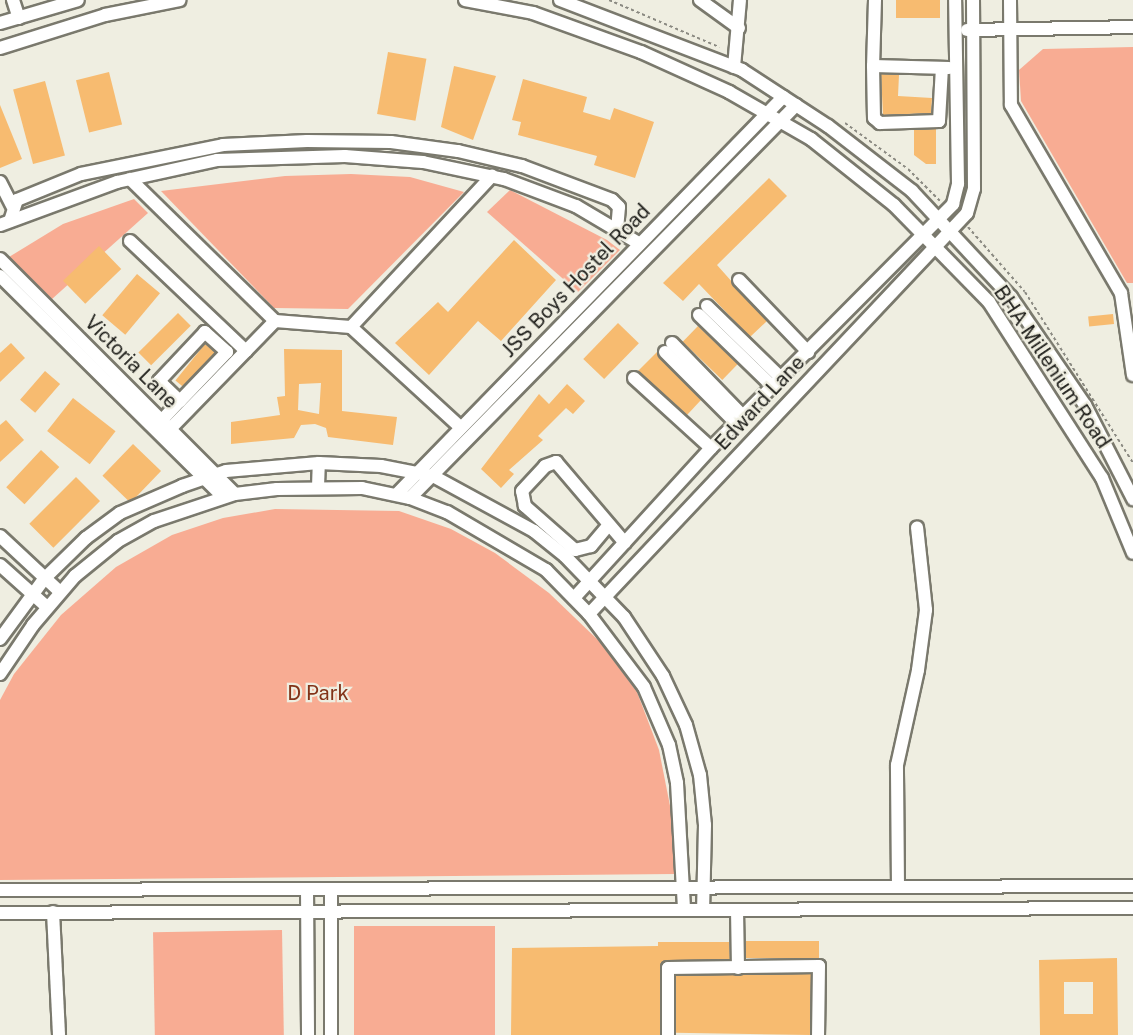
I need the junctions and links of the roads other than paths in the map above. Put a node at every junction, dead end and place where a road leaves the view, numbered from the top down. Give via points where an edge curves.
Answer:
1 (13, 0) edge
2 (78, 0) edge
3 (180, 0) edge
4 (465, 0) edge
5 (560, 0) edge
6 (600, 0) edge
7 (700, 0) edge
8 (740, 0) edge
9 (875, 0) edge
10 (955, 0) edge
11 (973, 0) edge
12 (1010, 0) edge
13 (600, 14) junction
14 (19, 18) junction
15 (0, 23) edge
16 (1133, 27) edge
17 (739, 28) junction
18 (1010, 29) junction
19 (956, 30) junction
20 (973, 30) junction
21 (0, 48) edge
22 (873, 66) junction
23 (734, 67) junction
24 (942, 68) junction
25 (956, 68) junction
26 (783, 97) junction
27 (796, 105) junction
28 (767, 113) junction
29 (781, 121) junction
30 (492, 176) junction
31 (130, 179) junction
32 (0, 182) edge
33 (12, 206) junction
34 (939, 219) junction
35 (5, 223) edge
36 (617, 230) junction
37 (949, 231) junction
38 (922, 235) junction
39 (130, 241) dead end
40 (640, 244) junction
41 (934, 247) junction
42 (0, 259) edge
43 (609, 275) junction
44 (0, 276) edge
45 (739, 280) dead end
46 (620, 285) junction
47 (1127, 293) edge
48 (703, 310) dead end
49 (275, 321) junction
50 (351, 327) junction
51 (668, 348) dead end
52 (246, 351) junction
53 (808, 352) junction
54 (1133, 375) edge
55 (634, 378) dead end
56 (777, 382) junction
57 (180, 401) junction
58 (740, 420) junction
59 (166, 424) junction
60 (460, 427) junction
61 (711, 448) junction
62 (319, 463) junction
63 (417, 472) junction
64 (433, 476) junction
65 (210, 477) junction
66 (318, 488) junction
67 (397, 494) junction
68 (229, 496) junction
69 (410, 498) junction
70 (1133, 499) edge
71 (607, 527) junction
72 (917, 527) dead end
73 (0, 536) edge
74 (625, 543) junction
75 (1133, 553) edge
76 (0, 565) edge
77 (44, 579) junction
78 (591, 581) junction
79 (60, 592) junction
80 (32, 594) junction
81 (606, 596) junction
82 (574, 598) junction
83 (47, 607) junction
84 (589, 614) junction
85 (0, 639) edge
86 (0, 674) edge
87 (1133, 886) edge
88 (898, 887) junction
89 (684, 888) junction
90 (703, 888) junction
91 (331, 889) junction
92 (307, 890) junction
93 (0, 891) edge
94 (1133, 909) edge
95 (684, 910) junction
96 (703, 910) junction
97 (737, 910) junction
98 (307, 911) junction
99 (331, 911) junction
100 (53, 912) junction
101 (0, 913) edge
102 (738, 968) junction
103 (59, 1035) edge
104 (308, 1035) edge
105 (331, 1035) edge
106 (668, 1035) edge
107 (818, 1035) edge

1 - 14 street
2 - 14 street
3 - 21 street via 105,15
4 - 28 street, BHA Millenium Road via 533,13 641,52
5 - 13 street, BHA Millenium Road
6 - 13 street
7 - 17 street
8 - 17 street
9 - 22 street
10 - 19 street
11 - 20 street
12 - 18 street
13 - 23 street, BHA Millenium Road
14 - 15 street
16 - 18 street
17 - 23 street
18 - 20 street
18 - 47 street via 1011,105
19 - 20 street
19 - 25 street
20 - 37 street, Edward Lane via 974,189 961,220
22 - 24 street
22 - 24 street via 873,118 880,123 939,121
23 - 26 street, BHA Millenium Road
24 - 25 street
25 - 34 street, Edward Lane via 958,184 948,209
26 - 27 street, BHA Millenium Road
26 - 28 street, JSS Boys Hostel Road
27 - 29 street, JSS Boys Hostel Road
27 - 34 street, BHA Millenium Road via 912,191
28 - 29 street, BHA Millenium Road
28 - 40 street, JSS Boys Hostel Road
29 - 38 street, BHA Millenium Road via 811,139
29 - 46 street, JSS Boys Hostel Road
30 - 31 street via 423,162 263,156
30 - 36 street via 576,206
30 - 50 street
31 - 35 street
31 - 49 street
32 - 33 street
33 - 35 street
33 - 36 street via 81,174 183,151 307,141 391,142 522,166 600,194 619,207
34 - 37 street, BHA Millenium Road
34 - 38 street, Edward Lane
36 - 40 street
37 - 41 street, Edward Lane
37 - 70 street, BHA Millenium Road via 1011,297 1085,405
38 - 41 street, BHA Millenium Road
38 - 53 street, Edward Lane
39 - 52 street
40 - 43 street, JSS Boys Hostel Road
41 - 75 street, BHA Millenium Road via 989,302 1063,412 1102,478
41 - 81 street, Edward Lane
42 - 59 street, Victoria Lane
43 - 46 street
43 - 60 street, JSS Boys Hostel Road
44 - 65 street, Victoria Lane
45 - 53 street
46 - 64 street, JSS Boys Hostel Road
47 - 54 street
48 - 56 street
49 - 50 street
49 - 52 street
50 - 60 street
51 - 58 street
52 - 59 street
53 - 56 street, Edward Lane
55 - 61 street
56 - 58 street, Edward Lane
57 - 57 street via 227,352 206,332 159,381
57 - 59 street
58 - 61 street, Edward Lane
59 - 65 street, Victoria Lane
60 - 63 street, JSS Boys Hostel Road
61 - 74 street, Edward Lane
62 - 63 street
62 - 65 street
62 - 66 street
63 - 64 street
63 - 67 street, JSS Boys Hostel Road
64 - 69 street, JSS Boys Hostel Road
64 - 78 street via 534,531
65 - 68 street, Victoria Lane
65 - 77 street via 120,513 77,546
66 - 67 street
66 - 68 street
67 - 69 street
68 - 79 street via 154,521 118,541
69 - 82 street via 498,540 546,570
71 - 71 street via 603,514 556,462 545,466 522,491 525,506 575,549 591,546
71 - 74 street
72 - 88 street via 926,610 918,670 897,765
73 - 77 street
74 - 78 street, Edward Lane
76 - 80 street
77 - 79 street
77 - 80 street
78 - 81 street
78 - 82 street, Edward Lane
79 - 83 street
80 - 83 street
80 - 85 street
81 - 84 street, Edward Lane
81 - 90 street via 663,676 686,725 700,775
82 - 84 street
83 - 86 street
84 - 89 street via 644,687 669,745 677,783
87 - 88 street
88 - 90 street
89 - 90 street
89 - 91 street
89 - 95 street
90 - 96 street
91 - 92 street
91 - 99 street
92 - 93 street
92 - 98 street
94 - 97 street
95 - 96 street
95 - 99 street
96 - 97 street
97 - 102 street
98 - 99 street
98 - 100 street
98 - 104 street
99 - 105 street
100 - 101 street
100 - 103 street
102 - 106 street via 668,968
102 - 107 street via 819,966

